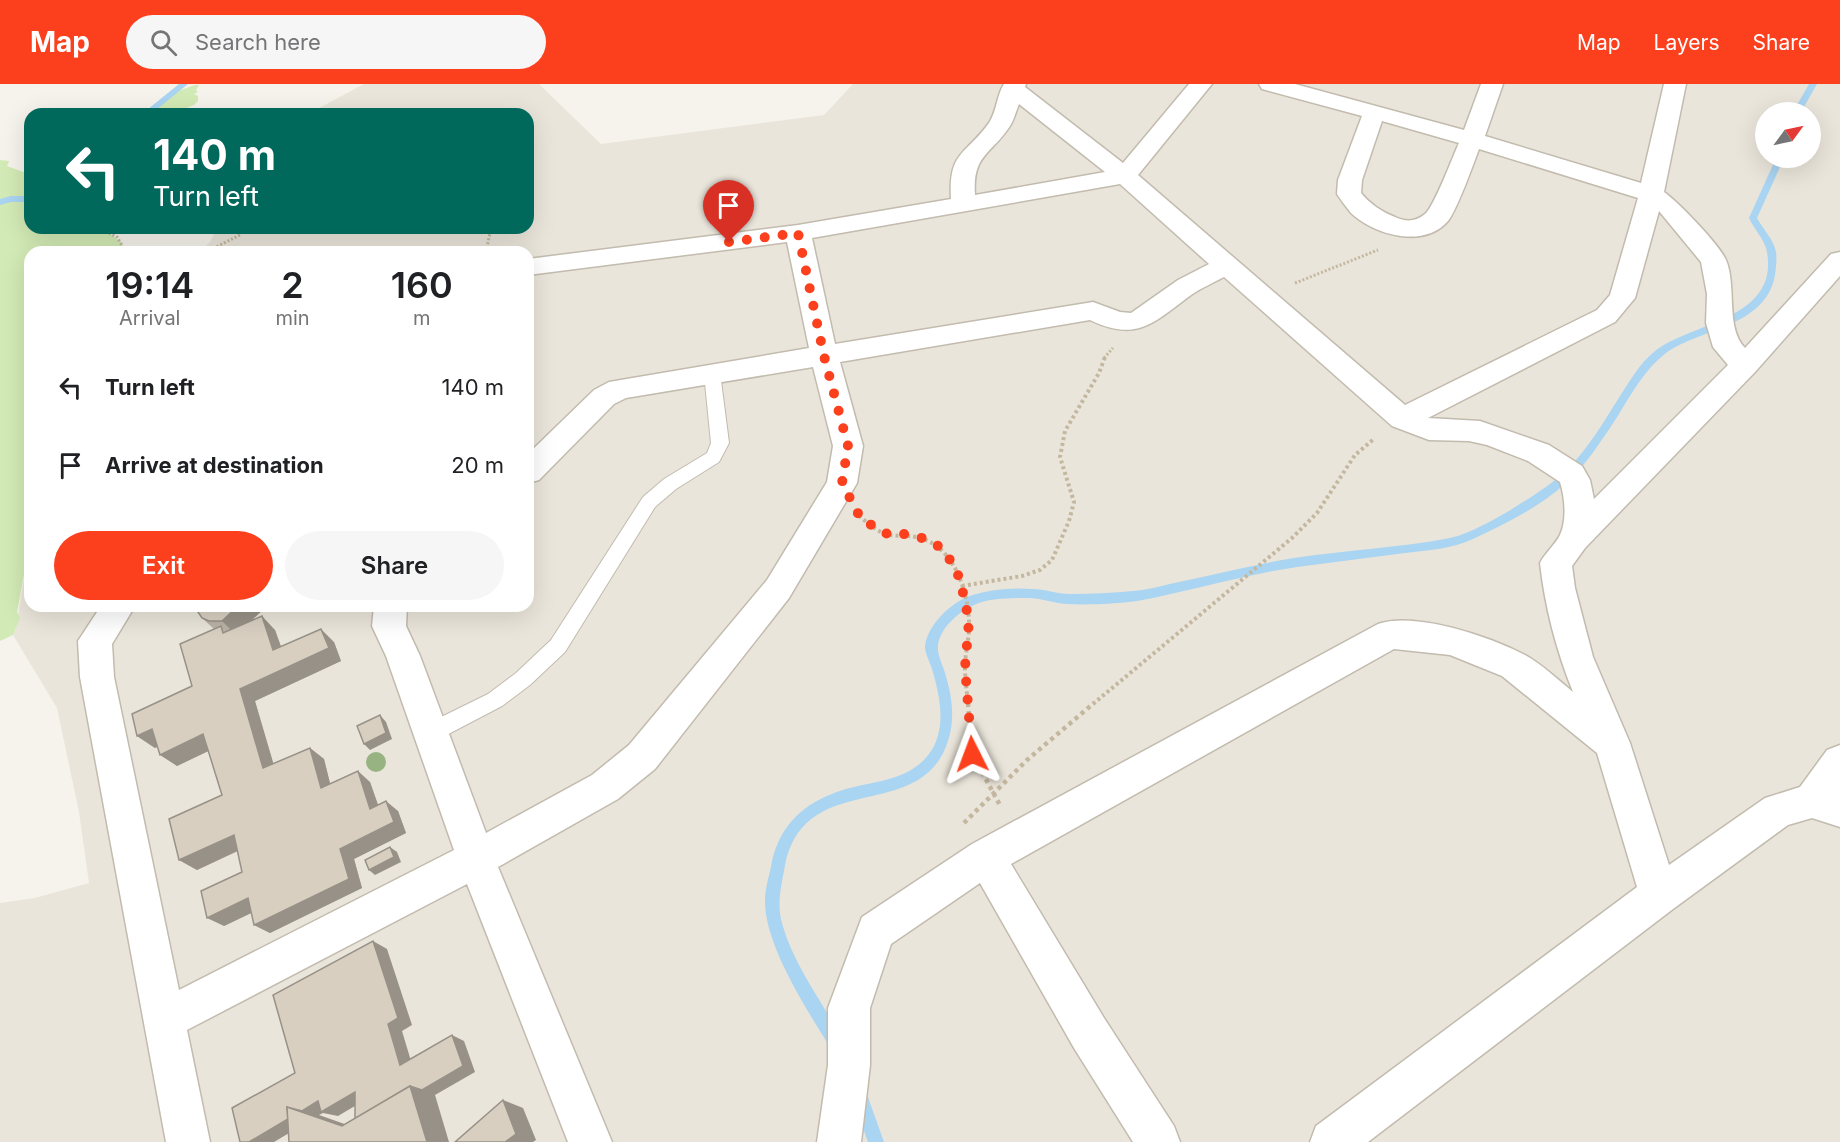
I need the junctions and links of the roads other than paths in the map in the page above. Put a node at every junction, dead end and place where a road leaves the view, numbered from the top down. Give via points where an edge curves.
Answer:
1 (1201, 84) edge
2 (1270, 84) edge
3 (1492, 84) edge
4 (1675, 84) edge
5 (1013, 86) edge
6 (1374, 113) junction
7 (1472, 139) junction
8 (1125, 176) junction
9 (1651, 194) junction
10 (964, 205) junction
11 (798, 233) junction
12 (1840, 260) edge
13 (534, 266) edge
14 (1225, 266) junction
15 (824, 356) junction
16 (1745, 365) junction
17 (712, 373) junction
18 (1402, 419) junction
19 (534, 466) edge
20 (1574, 540) junction
21 (115, 612) edge
22 (389, 612) edge
23 (430, 733) junction
24 (1612, 743) junction
25 (1840, 762) edge
26 (1826, 805) edge
27 (1001, 849) junction
28 (476, 859) junction
29 (1659, 895) junction
30 (164, 1020) junction
31 (188, 1142) edge
32 (590, 1142) edge
33 (839, 1142) edge
34 (1158, 1142) edge
35 (1332, 1142) edge

1 - 8 street
2 - 6 street
3 - 7 street
4 - 9 street
5 - 8 street
5 - 10 street via 1000,124 971,155 962,177
6 - 7 street
6 - 7 street via 1350,180 1349,194 1360,208 1402,229 1422,227 1438,217
7 - 9 street
8 - 10 street
8 - 14 street
9 - 16 street via 1669,207 1713,260 1720,294 1719,323 1726,347
9 - 18 street via 1622,298 1606,316
10 - 11 street
11 - 13 street
11 - 15 street
12 - 16 street
14 - 15 street via 1176,293 1161,308 1126,324 1093,312
14 - 18 street
15 - 17 street
15 - 28 street via 848,446 842,483 778,589 642,757 605,787
16 - 20 street
17 - 19 street via 619,389 604,398
17 - 23 lane via 720,443 712,457 649,502 558,646 495,700
18 - 20 street via 1423,429 1494,435 1532,450 1570,473 1579,491 1580,507
20 - 24 street via 1556,562 1559,588 1576,657
21 - 30 street via 95,641 97,677
22 - 23 street via 389,626
23 - 28 street
24 - 27 street via 1514,666 1452,641 1390,634
24 - 29 street
25 - 26 street
26 - 29 street via 1778,810
27 - 33 street via 876,931 849,1008 849,1065
27 - 34 street via 1089,1033
28 - 30 street
28 - 32 street
29 - 35 street
30 - 31 street

